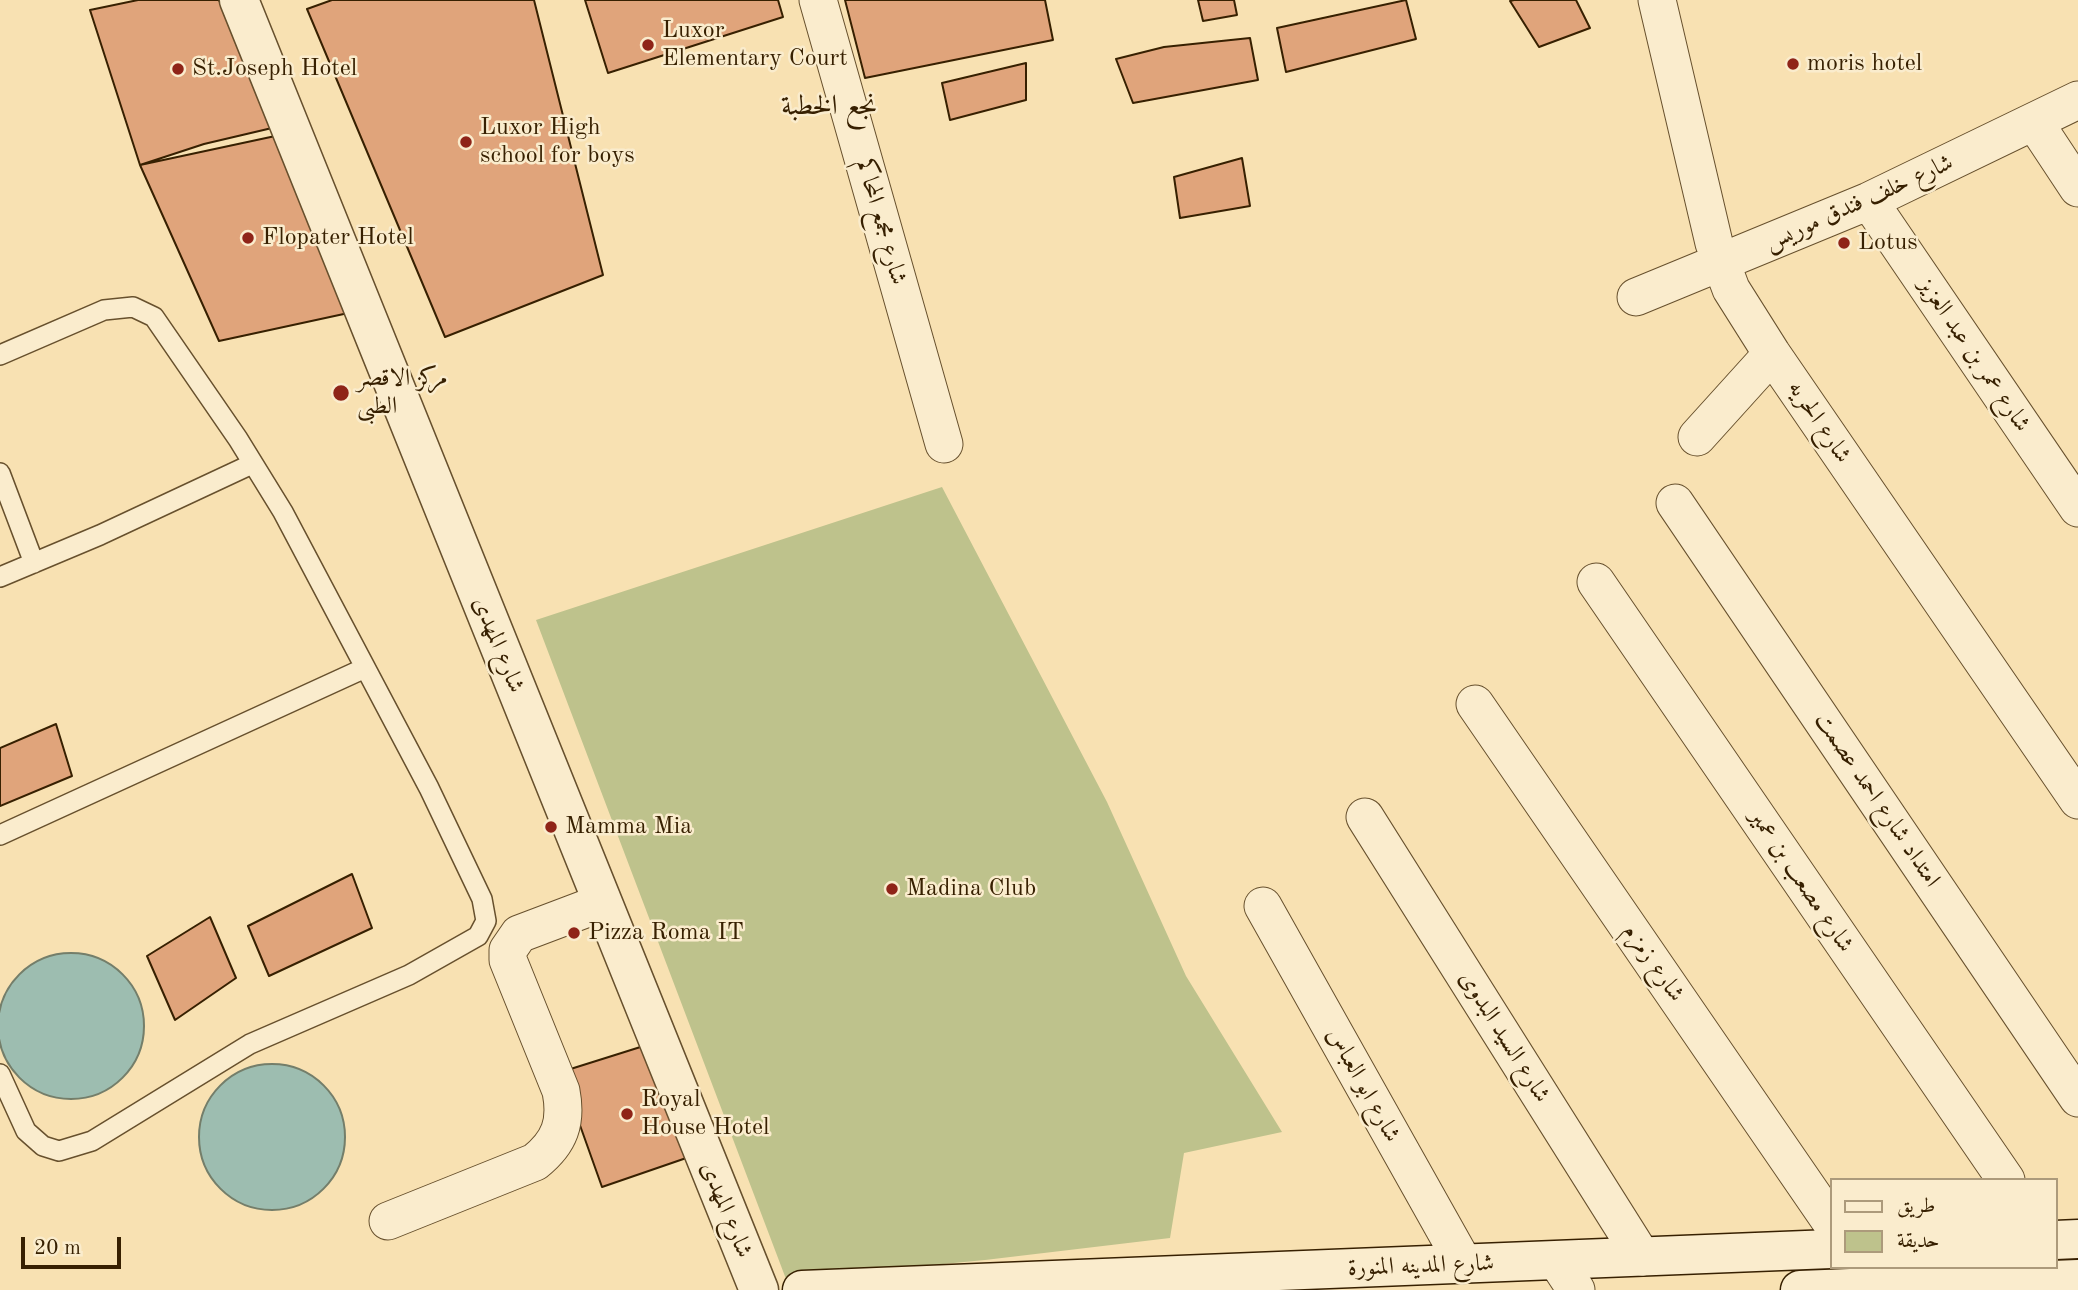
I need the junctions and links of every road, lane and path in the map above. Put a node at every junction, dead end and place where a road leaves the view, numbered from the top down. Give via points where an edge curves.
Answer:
1 (239, 0) edge
2 (818, 0) edge
3 (1657, 0) edge
4 (2078, 100) edge
5 (2035, 123) junction
6 (2078, 188) edge
7 (1869, 201) junction
8 (1721, 264) junction
9 (1636, 297) dead end
10 (1772, 354) junction
11 (0, 355) edge
12 (1697, 437) dead end
13 (944, 444) dead end
14 (252, 464) junction
15 (0, 473) edge
16 (1675, 503) dead end
17 (2078, 508) edge
18 (34, 563) junction
19 (0, 577) edge
20 (1596, 582) dead end
21 (365, 668) junction
22 (1475, 704) dead end
23 (2078, 800) edge
24 (1365, 817) dead end
25 (0, 835) edge
26 (601, 903) junction
27 (1263, 906) dead end
28 (0, 1074) edge
29 (2078, 1098) edge
30 (2005, 1178) edge
31 (1829, 1219) edge
32 (388, 1221) dead end
33 (2078, 1239) edge
34 (2057, 1240) edge
35 (1829, 1250) edge
36 (1642, 1257) junction
37 (1464, 1264) junction
38 (2069, 1270) edge
39 (1567, 1276) edge
40 (1122, 1284) edge
41 (1987, 1286) edge
42 (758, 1290) edge
43 (802, 1290) edge
44 (1800, 1290) edge

1 - 26 street, شارع المهدى
2 - 13 street, شارع مجمع المحاكم
3 - 8 street, شارع الحريه
4 - 5 street, شارع خلف فندق موريس
5 - 6 street
5 - 7 street, شارع خلف فندق موريس
7 - 8 street, شارع خلف فندق موريس
7 - 17 street, شارع عمر بن عبد العزيز
8 - 9 street, شارع خلف فندق موريس
8 - 10 street, شارع الحريه
10 - 12 street
10 - 23 street, شارع الحريه
11 - 14 lane via 104,310 133,307 154,317
14 - 18 lane
14 - 21 lane via 283,512
15 - 18 lane
16 - 29 street, امتداد شارع احمد عصمت
18 - 19 lane
20 - 30 street, شارع مصعب بن عمير
21 - 25 lane
21 - 28 lane via 482,899 484,929 409,975 250,1044 92,1141 59,1151 43,1146 26,1131
22 - 31 street, شارع زمزم
24 - 36 street, شارع السيد البدوى
26 - 32 street via 519,934 508,950 561,1091 565,1111 551,1149 535,1162
26 - 42 street, شارع المهدى
27 - 37 street, شارع ابو العباس
33 - 34 street
35 - 36 street, شارع المدينه المنورة
36 - 39 street, شارع المدينه المنورة
37 - 39 street, شارع المدينه المنورة
37 - 40 street, شارع المدينه المنورة
38 - 41 street
40 - 43 street, شارع المدينه المنورة
41 - 44 street

